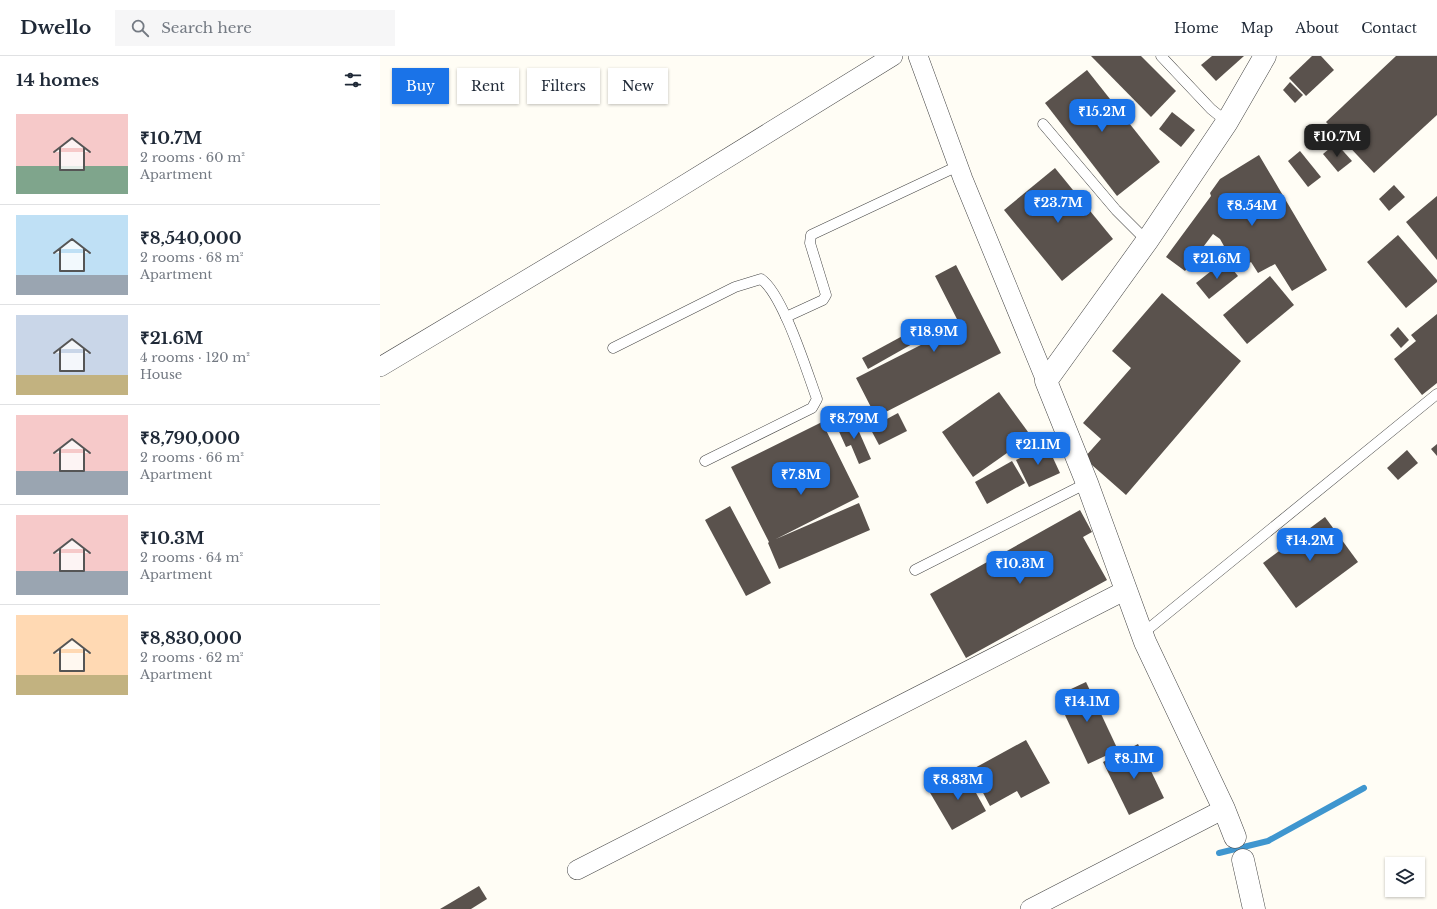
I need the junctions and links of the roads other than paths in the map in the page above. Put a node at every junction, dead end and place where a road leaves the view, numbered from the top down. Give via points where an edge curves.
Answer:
1 (894, 56) edge
2 (918, 56) edge
3 (1161, 56) edge
4 (1265, 56) edge
5 (1226, 122) junction
6 (1043, 124) dead end
7 (958, 166) junction
8 (1147, 241) junction
9 (786, 318) junction
10 (612, 348) dead end
11 (380, 367) edge
12 (1046, 381) junction
13 (1437, 394) edge
14 (705, 461) dead end
15 (1087, 483) junction
16 (915, 570) dead end
17 (1126, 590) junction
18 (1142, 634) junction
19 (1224, 809) junction
20 (1235, 837) joint
21 (1243, 860) joint
22 (577, 870) dead end
23 (1030, 909) edge
24 (1254, 909) edge

1 - 11 street
2 - 7 street
3 - 5 lane
4 - 5 street
5 - 8 street
6 - 8 lane via 1116,210
7 - 9 lane via 812,235 810,243 826,295 824,300
7 - 12 street
8 - 12 street
9 - 10 lane via 768,283 761,278 735,287
9 - 14 lane via 817,400 812,408
12 - 15 street
13 - 18 lane
15 - 16 lane
15 - 17 street
17 - 18 street
17 - 22 street
18 - 19 street
19 - 20 street
19 - 23 street
20 - 21 street
21 - 24 street

